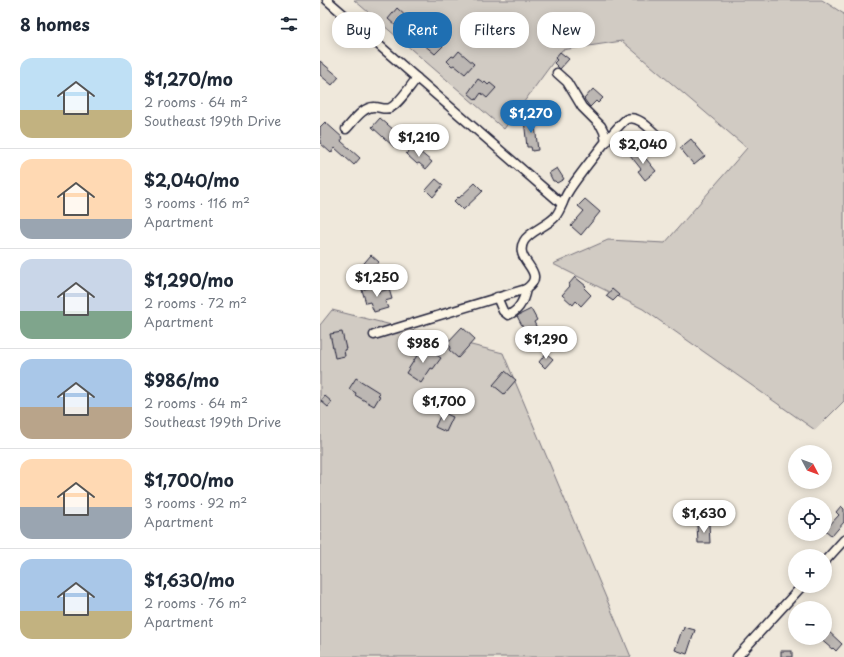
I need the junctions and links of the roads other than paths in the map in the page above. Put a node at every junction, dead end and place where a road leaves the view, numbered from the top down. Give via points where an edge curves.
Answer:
1 (327, 0) edge
2 (557, 73) dead end
3 (417, 78) junction
4 (346, 129) dead end
5 (662, 140) dead end
6 (606, 142) junction
7 (562, 204) junction
8 (526, 289) junction
9 (497, 297) junction
10 (374, 335) dead end
11 (844, 540) edge
12 (832, 553) edge
13 (796, 593) edge
14 (737, 657) edge

1 - 3 street
2 - 6 street via 567,82 582,107 601,126
3 - 4 street via 394,105 384,109 372,107 365,110
3 - 7 street
5 - 6 street via 634,118 621,123
6 - 7 street via 571,187
7 - 8 street via 551,221 524,241 523,256 533,270 535,278 532,285
8 - 9 street
8 - 9 street via 521,304 514,312 508,314 503,311
9 - 10 street
11 - 12 street
13 - 14 street

